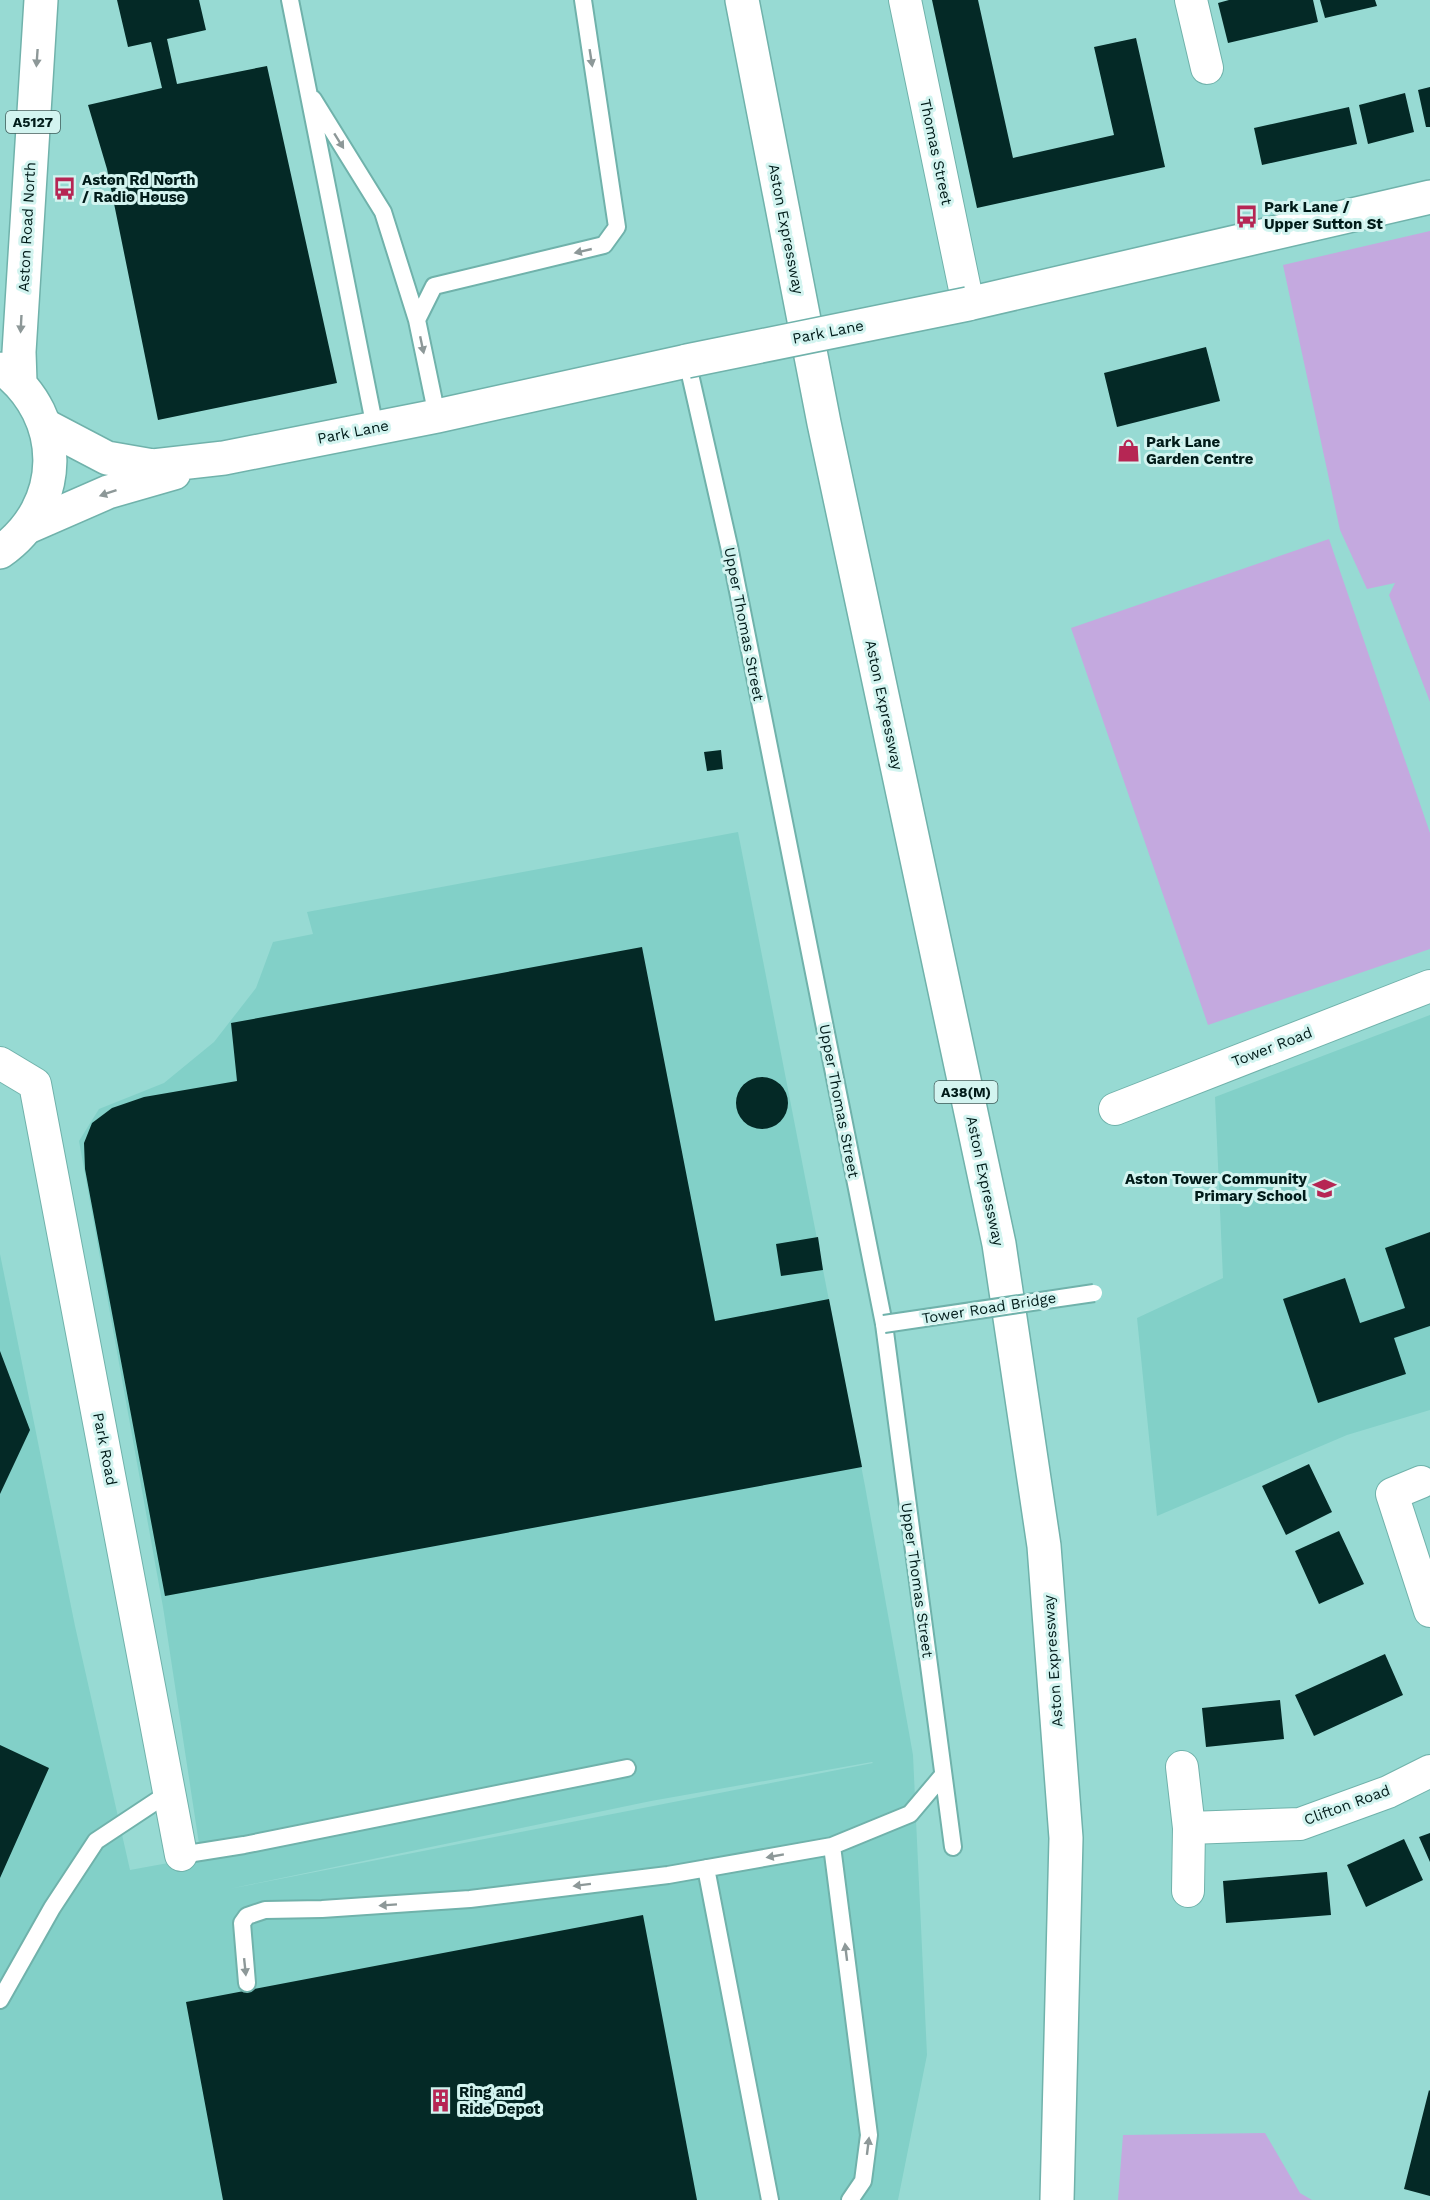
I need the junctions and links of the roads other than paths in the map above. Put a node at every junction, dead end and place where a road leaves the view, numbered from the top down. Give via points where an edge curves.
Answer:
1 (41, 0) edge
2 (290, 0) edge
3 (583, 0) edge
4 (742, 0) edge
5 (905, 0) edge
6 (1191, 0) edge
7 (1207, 68) dead end
8 (308, 91) junction
9 (1430, 197) edge
10 (968, 304) junction
11 (417, 320) junction
12 (687, 361) junction
13 (10, 374) edge
14 (437, 416) junction
15 (46, 426) junction
16 (375, 428) junction
17 (224, 458) junction
18 (28, 527) junction
19 (0, 552) edge
20 (1430, 986) edge
21 (0, 1063) edge
22 (1115, 1109) dead end
23 (1094, 1293) dead end
24 (884, 1324) junction
25 (1421, 1482) dead end
26 (1430, 1611) edge
27 (1182, 1767) dead end
28 (627, 1768) dead end
29 (1430, 1771) edge
30 (943, 1775) junction
31 (170, 1792) junction
32 (1189, 1828) junction
33 (832, 1846) junction
34 (953, 1848) dead end
35 (181, 1855) joint
36 (706, 1868) junction
37 (1188, 1891) dead end
38 (247, 1983) dead end
39 (0, 2001) edge
40 (770, 2200) edge
41 (850, 2200) edge
42 (1057, 2200) edge

1 -> 13 main road, Aston Road North / A5127 via 20,352
2 - 8 lane
3 -> 11 lane via 617,227 604,245 434,286
4 - 42 main road, Aston Expressway / A38(M) via 824,423 999,1244 1042,1534 1066,1838
5 - 10 street, Thomas Street
6 - 7 street
8 -> 11 lane via 383,212
8 - 16 lane
9 - 10 main road, Park Lane
10 - 12 main road, Park Lane, bridge
11 -> 14 lane
12 - 14 main road, Park Lane
12 - 24 lane, Upper Thomas Street via 729,546
13 - 15 main road via 36,402
14 - 16 main road, Park Lane
15 - 17 main road, Park Lane via 107,458 153,466
15 - 18 main road via 51,461 45,496
16 - 17 main road, Park Lane
17 -> 18 main road, Park Lane via 108,492
18 - 19 main road
20 - 22 street, Tower Road
21 - 31 street, Park Road via 35,1084
23 - 24 lane, Tower Road Bridge, bridge
24 - 30 lane, Upper Thomas Street
25 - 26 street via 1392,1494
27 - 32 street
28 - 35 lane
29 - 32 street, Clifton Road via 1388,1792 1300,1824
30 - 33 lane via 910,1814
30 - 34 lane, Upper Thomas Street
31 - 35 street, Park Road
31 - 39 lane via 96,1841 52,1908
32 - 37 street
33 -> 36 lane
41 -> 33 lane via 863,2181 869,2135
36 -> 38 lane via 470,1899 265,1910 247,1916 242,1923
36 - 40 lane

